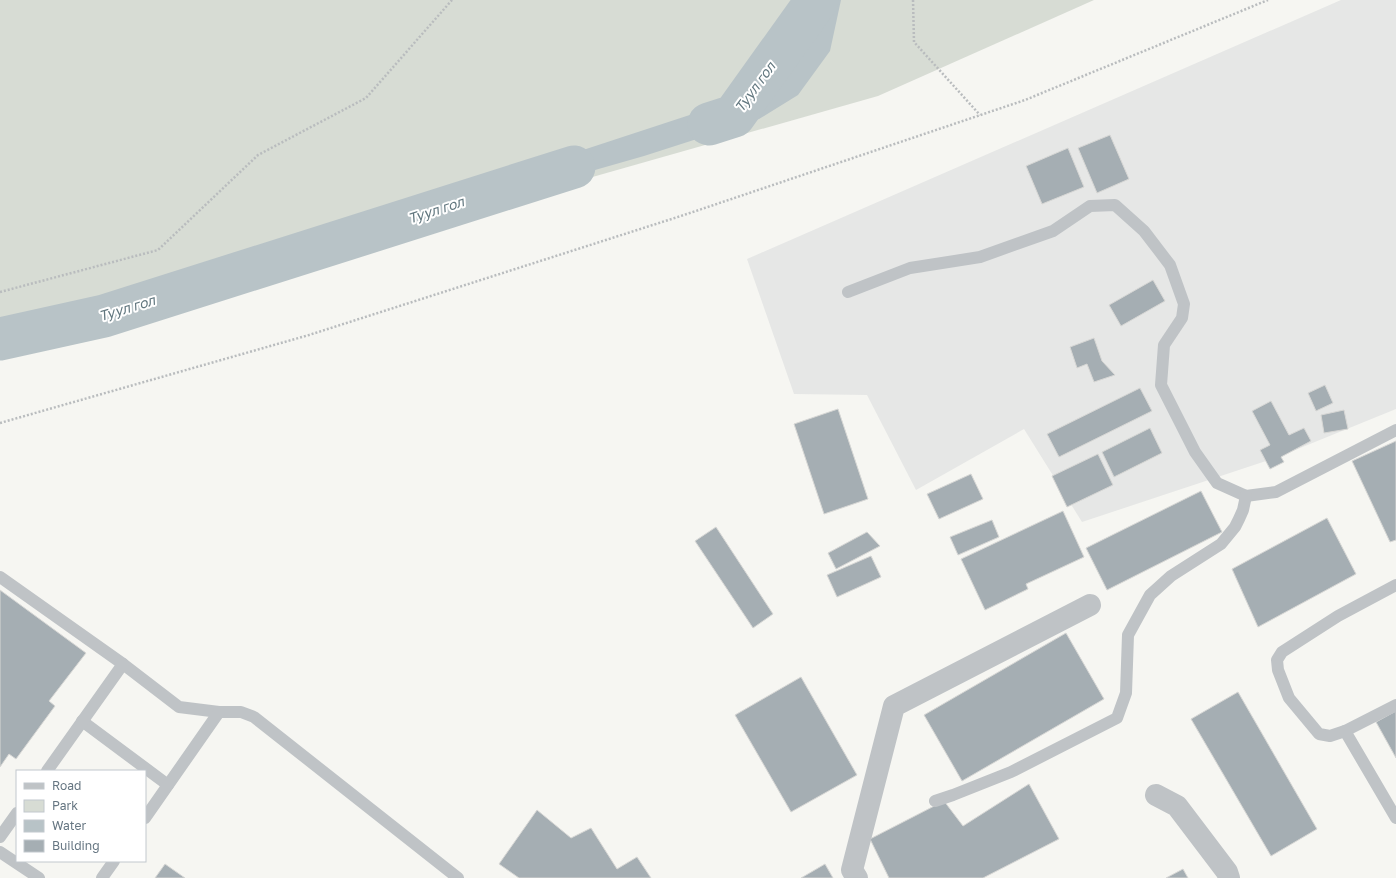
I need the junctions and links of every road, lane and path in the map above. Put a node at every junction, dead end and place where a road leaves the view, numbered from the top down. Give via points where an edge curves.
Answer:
1 (452, 0) edge
2 (913, 0) edge
3 (1268, 0) edge
4 (980, 115) junction
5 (0, 292) edge
6 (848, 292) dead end
7 (0, 423) edge
8 (1396, 430) edge
9 (1246, 496) junction
10 (0, 577) edge
11 (1396, 585) edge
12 (1090, 605) dead end
13 (123, 664) junction
14 (1396, 705) edge
15 (219, 712) junction
16 (82, 721) junction
17 (1345, 732) junction
18 (48, 770) edge
19 (168, 786) junction
20 (1156, 795) dead end
21 (935, 801) dead end
22 (16, 814) edge
23 (146, 817) edge
24 (1396, 818) edge
25 (0, 837) edge
26 (0, 852) edge
27 (113, 862) edge
28 (39, 878) edge
29 (102, 878) edge
30 (458, 878) edge
31 (857, 878) edge
32 (1230, 878) edge

1 - 5 path via 366,98 258,155 158,250
2 - 4 path via 914,42
3 - 4 path via 1025,100
4 - 7 path via 684,215 309,335
6 - 9 lane via 910,268 980,257 1053,231 1090,206 1115,205 1144,231 1170,265 1184,304 1182,318 1164,345 1161,385 1195,452 1217,483
8 - 9 lane via 1276,492
9 - 21 lane via 1235,527 1221,544 1171,576 1150,595 1128,635 1126,693 1118,718 1011,772
10 - 13 lane
11 - 17 lane via 1338,616 1282,652 1277,660 1278,670 1290,698 1319,734 1330,736
12 - 31 street via 894,706 852,870
13 - 15 lane via 179,707
13 - 16 lane
14 - 17 lane
15 - 19 lane
15 - 30 lane via 241,712 254,717
16 - 18 lane
16 - 19 lane
17 - 24 lane
19 - 23 lane
20 - 32 street via 1177,806
22 - 25 lane
26 - 28 lane
27 - 29 lane

